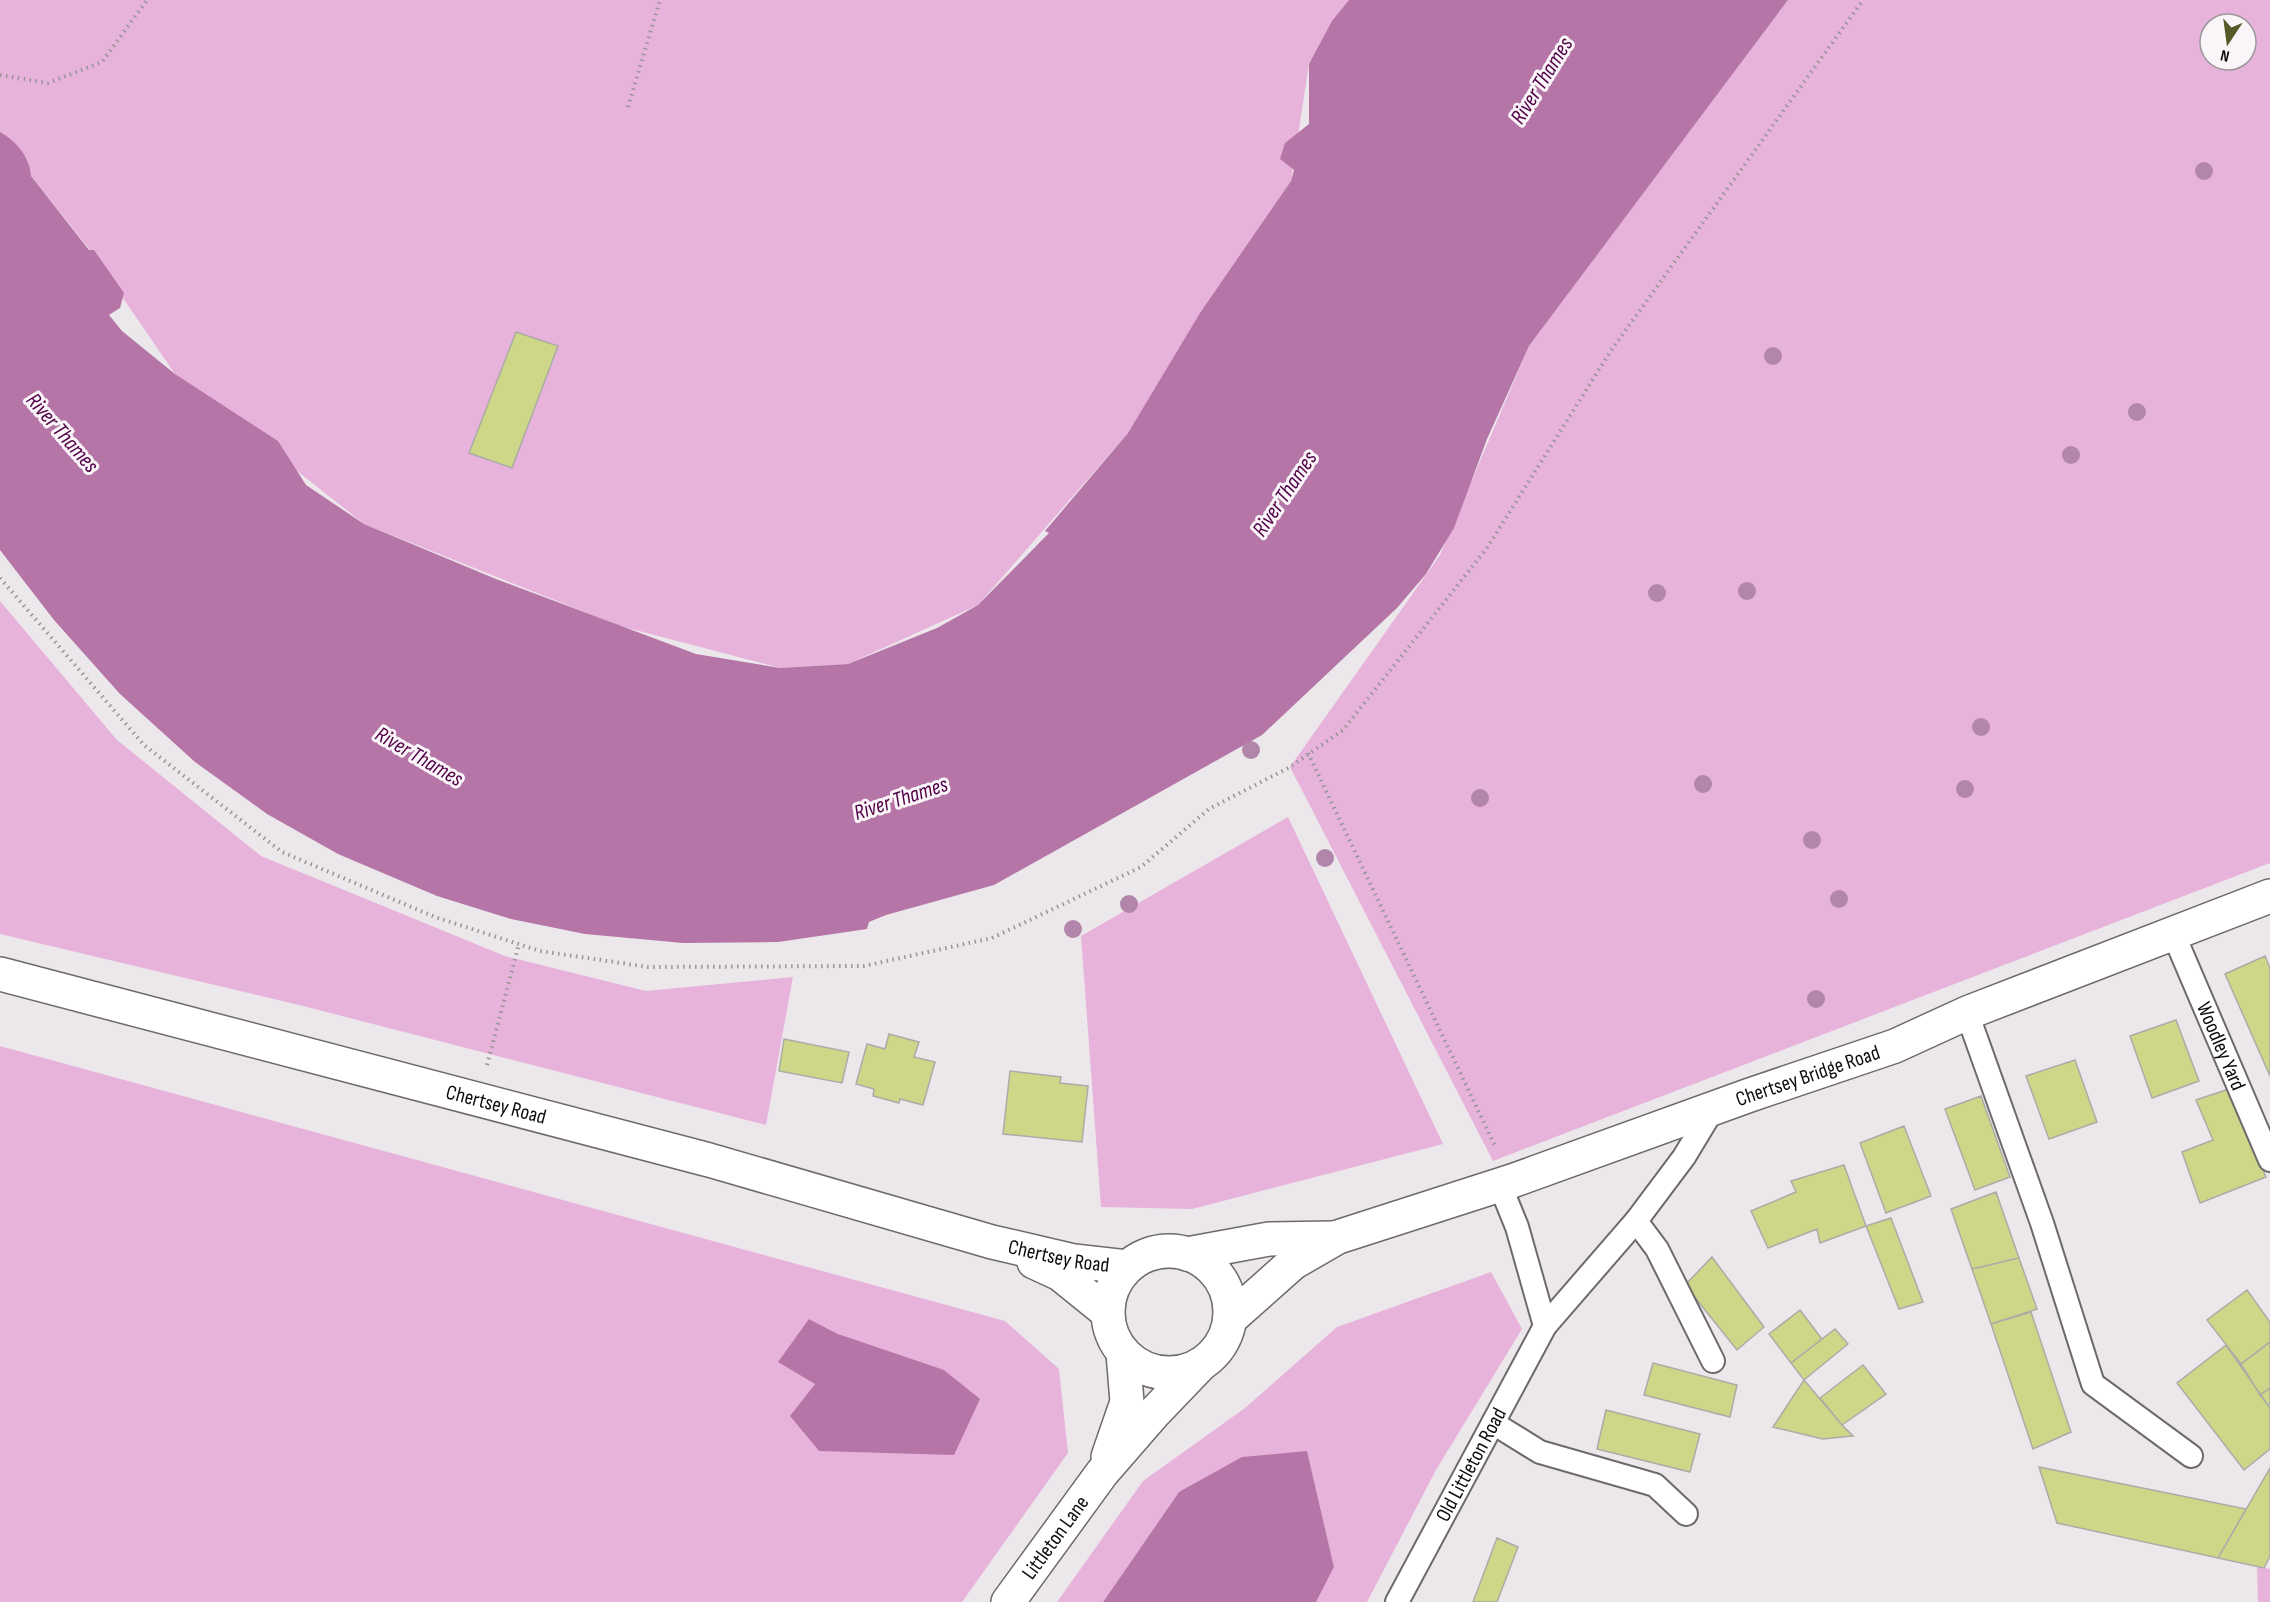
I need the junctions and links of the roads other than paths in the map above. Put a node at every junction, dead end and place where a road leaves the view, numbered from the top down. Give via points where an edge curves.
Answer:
1 (2270, 896) edge
2 (2173, 933) junction
3 (0, 974) edge
4 (1968, 1012) junction
5 (1713, 1109) junction
6 (2270, 1160) edge
7 (1500, 1185) junction
8 (1636, 1221) junction
9 (1338, 1237) junction
10 (992, 1242) junction
11 (1187, 1254) junction
12 (1127, 1267) junction
13 (1107, 1312) junction
14 (1230, 1319) junction
15 (1545, 1326) junction
16 (1124, 1353) junction
17 (1713, 1361) dead end
18 (1201, 1364) junction
19 (1493, 1423) junction
20 (2191, 1456) dead end
21 (1102, 1473) junction
22 (1686, 1514) dead end
23 (1008, 1602) edge
24 (1397, 1602) edge

1 - 2 main road, Chertsey Bridge Road
2 - 4 main road, Chertsey Bridge Road
2 - 6 lane, Woodley Yard
3 - 10 main road, Chertsey Road via 698,1157
4 - 5 main road, Chertsey Bridge Road via 1895,1046
4 - 20 lane via 2093,1384
5 - 7 main road, Chertsey Bridge Road
5 - 8 lane, Old Littleton Road via 1684,1157
7 - 9 main road, Chertsey Bridge Road
7 - 15 lane via 1517,1227
8 - 15 lane, Old Littleton Road
8 - 17 lane via 1657,1249
9 - 11 main road, Chertsey Bridge Road via 1269,1239
9 - 14 main road, Chertsey Bridge Road via 1293,1263
10 - 12 main road, Chertsey Road via 1074,1261
10 - 13 main road, Chertsey Road via 1060,1274
11 - 12 main road via 1166,1251 1145,1255
11 - 14 main road via 1212,1269 1225,1287
12 - 13 main road via 1110,1295
13 - 16 main road via 1111,1333
14 - 18 main road via 1224,1340
15 - 19 lane, Old Littleton Road
16 - 18 main road via 1140,1367 1160,1373 1182,1372
16 - 21 main road via 1127,1402
18 - 21 main road
19 - 22 lane via 1540,1452 1655,1485
19 - 24 lane, Old Littleton Road
21 - 23 main road, Littleton Lane

